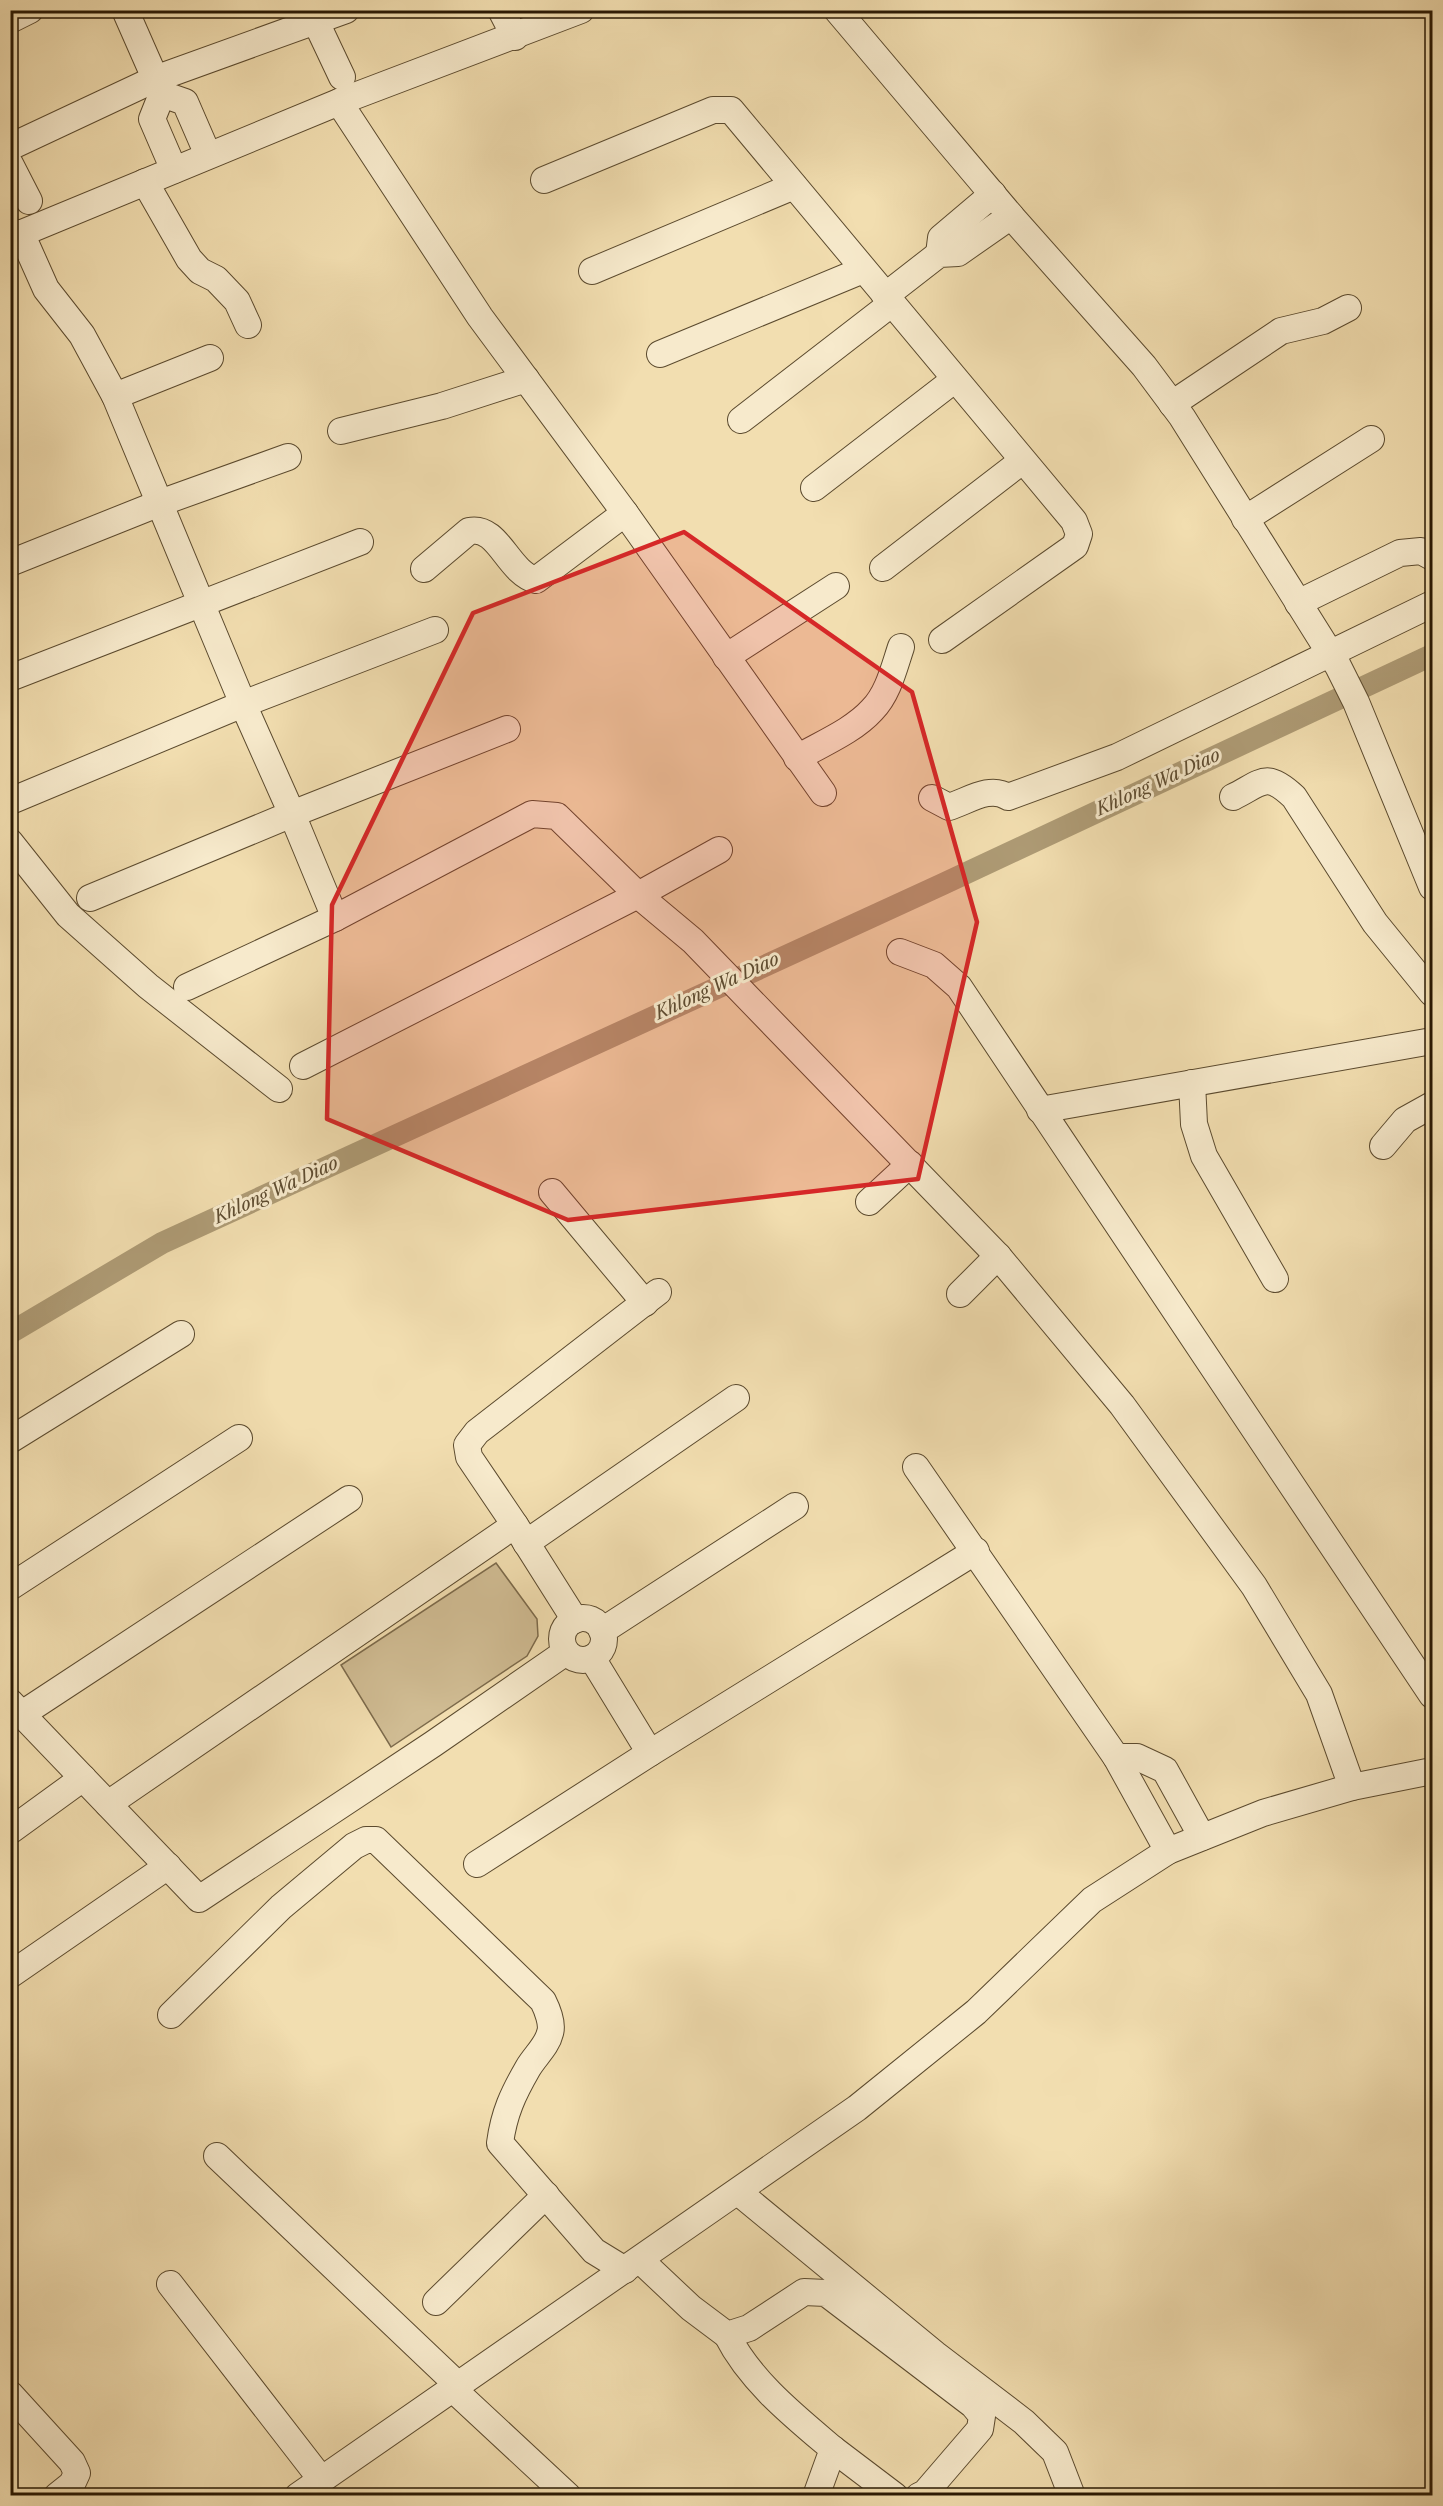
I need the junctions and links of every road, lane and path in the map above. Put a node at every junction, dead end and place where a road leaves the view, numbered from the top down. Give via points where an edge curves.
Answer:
1 (30, 10) edge
2 (125, 10) edge
3 (346, 10) edge
4 (501, 10) edge
5 (581, 10) edge
6 (837, 10) edge
7 (310, 19) edge
8 (10, 20) edge
9 (515, 37) junction
10 (158, 87) junction
11 (340, 89) junction
12 (10, 147) edge
13 (208, 155) junction
14 (10, 164) edge
15 (174, 170) junction
16 (544, 180) dead end
17 (145, 182) junction
18 (794, 186) junction
19 (993, 194) junction
20 (29, 201) dead end
21 (1011, 216) junction
22 (16, 236) edge
23 (939, 254) junction
24 (863, 270) junction
25 (592, 271) dead end
26 (888, 300) junction
27 (1348, 308) dead end
28 (248, 325) dead end
29 (660, 354) dead end
30 (210, 358) dead end
31 (526, 380) junction
32 (954, 380) junction
33 (115, 396) junction
34 (1172, 404) junction
35 (741, 420) dead end
36 (341, 432) dead end
37 (1371, 439) dead end
38 (288, 457) dead end
39 (1022, 461) junction
40 (814, 488) dead end
41 (160, 504) junction
42 (625, 513) junction
43 (1245, 519) junction
44 (360, 542) dead end
45 (1432, 557) edge
46 (10, 563) edge
47 (883, 568) dead end
48 (424, 569) dead end
49 (836, 586) dead end
50 (201, 603) junction
51 (1298, 603) junction
52 (1432, 604) edge
53 (435, 630) dead end
54 (942, 640) dead end
55 (901, 647) dead end
56 (726, 657) junction
57 (1334, 659) junction
58 (10, 678) edge
59 (243, 704) junction
60 (507, 729) dead end
61 (797, 758) junction
62 (823, 793) dead end
63 (1233, 797) dead end
64 (932, 798) dead end
65 (13, 800) dead end
66 (292, 814) junction
67 (10, 842) edge
68 (719, 850) dead end
69 (1432, 887) edge
70 (638, 895) junction
71 (90, 898) dead end
72 (335, 918) junction
73 (900, 952) dead end
74 (188, 987) dead end
75 (1432, 993) edge
76 (1432, 1041) edge
77 (303, 1066) dead end
78 (1192, 1083) junction
79 (279, 1089) dead end
80 (1432, 1106) edge
81 (1040, 1110) junction
82 (1383, 1146) dead end
83 (910, 1164) junction
84 (552, 1192) dead end
85 (869, 1202) dead end
86 (998, 1256) junction
87 (1275, 1279) dead end
88 (960, 1294) dead end
89 (181, 1334) dead end
90 (736, 1398) dead end
91 (239, 1438) dead end
92 (10, 1440) edge
93 (916, 1467) dead end
94 (349, 1499) dead end
95 (795, 1506) dead end
96 (520, 1534) junction
97 (976, 1551) junction
98 (10, 1587) edge
99 (575, 1620) junction
100 (602, 1631) junction
101 (566, 1652) junction
102 (592, 1658) junction
103 (1432, 1695) edge
104 (16, 1708) edge
105 (650, 1753) junction
106 (1116, 1756) junction
107 (1432, 1771) edge
108 (83, 1778) junction
109 (1352, 1787) junction
110 (108, 1804) junction
111 (10, 1831) edge
112 (1202, 1837) junction
113 (1168, 1851) junction
114 (477, 1864) dead end
115 (168, 1866) junction
116 (10, 1976) edge
117 (171, 2015) dead end
118 (217, 2156) dead end
119 (738, 2193) junction
120 (546, 2195) junction
121 (633, 2265) junction
122 (170, 2284) dead end
123 (436, 2302) dead end
124 (727, 2335) junction
125 (456, 2388) junction
126 (11, 2395) edge
127 (833, 2449) junction
128 (321, 2480) junction
129 (57, 2496) edge
130 (298, 2496) edge
131 (568, 2496) edge
132 (816, 2496) edge
133 (895, 2496) edge
134 (919, 2496) edge
135 (1072, 2496) edge

1 - 8 street
2 - 10 street
3 - 7 street
4 - 9 street
5 - 9 street
6 - 19 street
7 - 10 street
7 - 11 street
9 - 11 street
10 - 12 street
10 - 13 street via 185,102
10 - 15 street via 152,119
11 - 13 street
11 - 31 street via 480,318
13 - 15 street
14 - 20 street
15 - 17 street
16 - 18 street via 713,110 731,110
17 - 22 street
17 - 28 street via 189,259 237,301
18 - 24 street
18 - 25 street
19 - 21 street
19 - 23 street via 941,238
21 - 23 street via 958,253
21 - 34 street via 1144,366
22 - 33 street via 46,289 82,335
23 - 26 street
24 - 26 street
24 - 29 street
26 - 32 street
26 - 35 street
27 - 34 street via 1323,321 1281,331
30 - 33 street
31 - 36 street
31 - 42 street
32 - 39 street
32 - 40 street
33 - 41 street
34 - 43 street
37 - 43 street
38 - 41 street
39 - 47 street
39 - 54 street via 1074,521 1078,534 1075,546
41 - 46 street
41 - 50 street
42 - 48 street via 536,580 525,577 488,532 478,530 469,531
42 - 56 street
43 - 51 street
44 - 50 street
45 - 51 street via 1421,551 1400,553
49 - 56 street
50 - 58 street
50 - 59 street
51 - 57 street
52 - 57 street
53 - 59 street
55 - 61 street via 888,685 873,710
56 - 61 street
57 - 64 street via 1117,757 1008,797 988,791 949,807
57 - 69 street via 1356,702
59 - 65 street
59 - 66 street
60 - 66 street
61 - 62 street
63 - 75 street via 1266,780 1279,783 1294,797 1375,923
66 - 71 street
66 - 72 street
67 - 79 street via 68,915 148,986
68 - 70 street
70 - 72 street via 557,816 532,814
70 - 77 street
70 - 83 street via 693,940
72 - 74 street
73 - 81 street via 934,965 959,987
76 - 78 street
78 - 81 street
78 - 87 street via 1194,1124 1204,1156
80 - 82 street via 1405,1120
81 - 103 street
83 - 85 street
83 - 86 street
84 - 96 street via 652,1298 484,1426 467,1445 469,1457
86 - 88 street
86 - 109 street via 1122,1405 1254,1586 1319,1694
89 - 92 street
90 - 96 street
91 - 98 street
93 - 97 street
94 - 104 street
95 - 100 street
96 - 99 street
96 - 110 street
97 - 105 street
97 - 106 street
99 - 100 street via 593,1621
99 - 101 street via 562,1634
100 - 102 street via 601,1649
101 - 102 street via 575,1659
101 - 115 street via 199,1899
102 - 105 street
104 - 108 street
105 - 114 street
106 - 112 street via 1137,1757 1165,1770
106 - 113 street
107 - 109 street
108 - 110 street
108 - 111 street
109 - 112 street via 1263,1813
110 - 115 street
112 - 113 street
113 - 119 street via 1092,1900 976,2012 857,2108
115 - 116 street
117 - 120 street via 281,1906 354,1846 375,1840 543,2001 551,2032 504,2116 500,2143
118 - 125 street
119 - 121 street
119 - 135 street via 1024,2422 1055,2452
120 - 121 street via 594,2251
120 - 123 street
121 - 124 street
121 - 125 street
122 - 128 street
124 - 127 street via 739,2358 763,2384
124 - 134 street via 749,2328 804,2292 826,2293 973,2404 982,2416 980,2429
125 - 128 street
125 - 131 street
126 - 129 street via 72,2462 77,2473 72,2484
127 - 132 street
127 - 133 street
128 - 130 street

